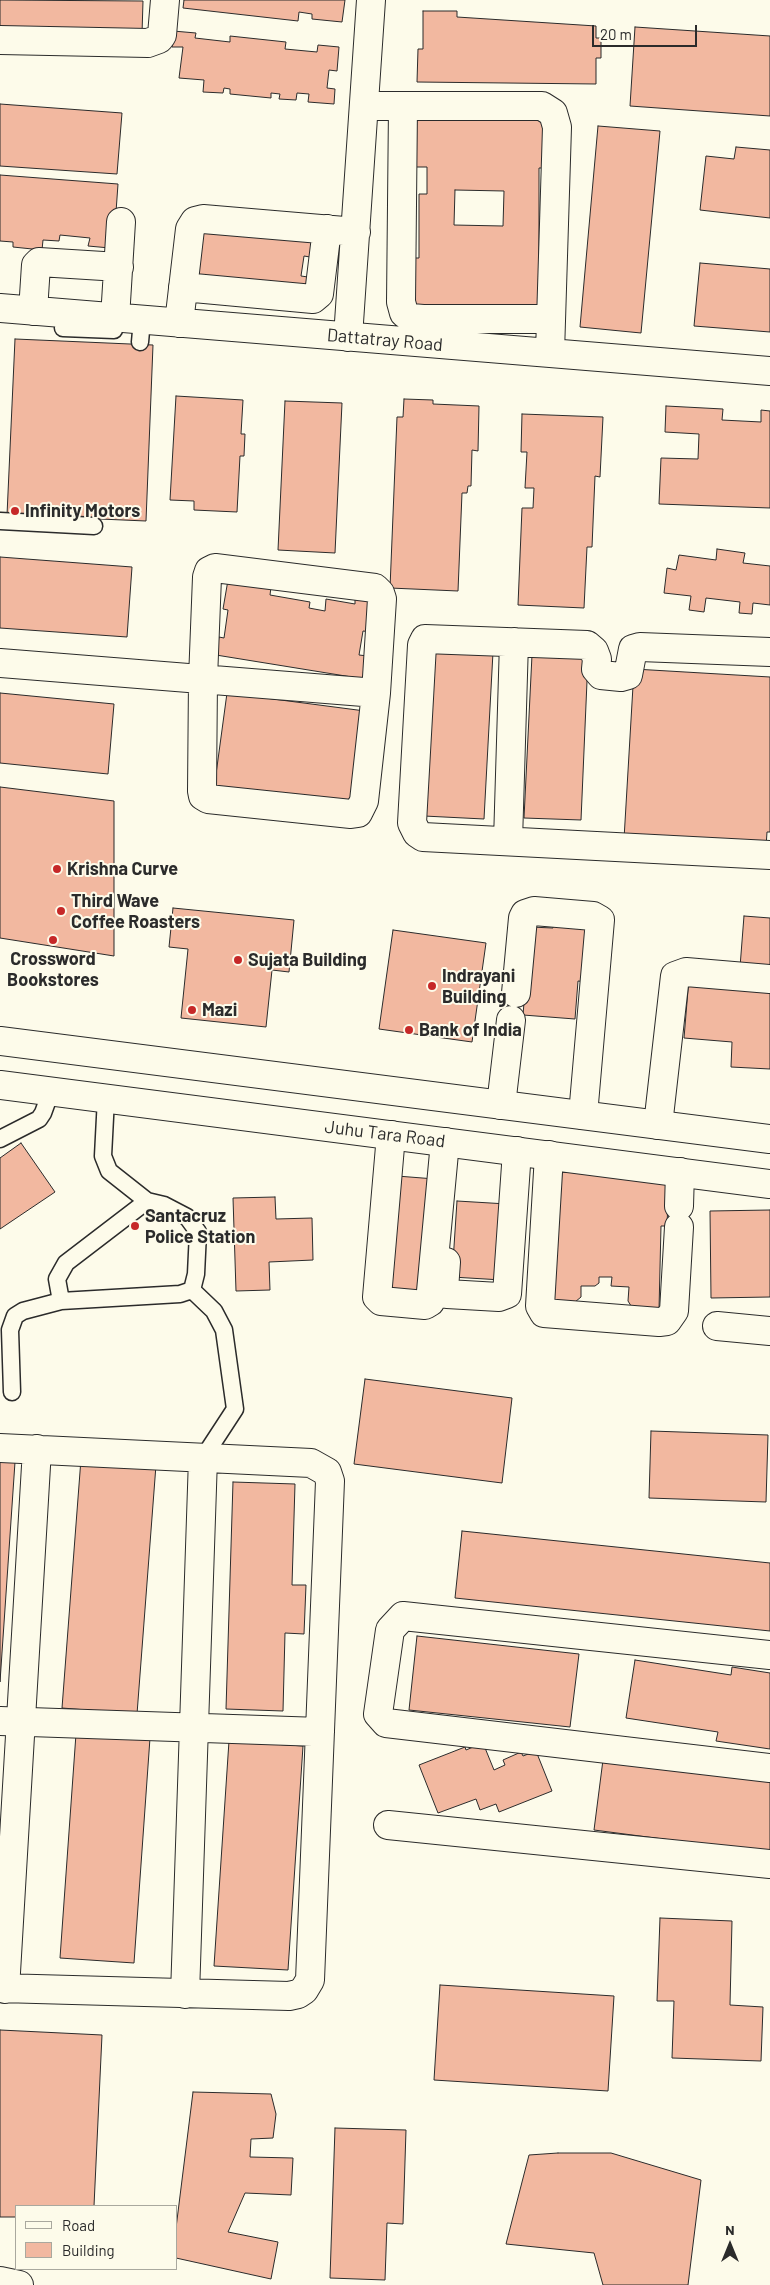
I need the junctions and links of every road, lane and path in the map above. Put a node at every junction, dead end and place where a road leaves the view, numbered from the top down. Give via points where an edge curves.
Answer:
1 (165, 0) edge
2 (371, 0) edge
3 (0, 40) edge
4 (364, 106) junction
5 (403, 106) junction
6 (121, 222) dead end
7 (328, 229) junction
8 (356, 232) junction
9 (119, 267) junction
10 (183, 287) junction
11 (0, 308) edge
12 (33, 310) junction
13 (115, 318) junction
14 (550, 319) junction
15 (179, 323) junction
16 (63, 328) dead end
17 (141, 331) junction
18 (348, 337) junction
19 (550, 353) junction
20 (770, 371) edge
21 (0, 521) edge
22 (94, 526) dead end
23 (514, 642) junction
24 (770, 652) edge
25 (0, 663) edge
26 (203, 679) junction
27 (376, 693) junction
28 (508, 842) junction
29 (770, 855) edge
30 (770, 979) edge
31 (516, 993) dead end
32 (511, 1020) dead end
33 (0, 1041) edge
34 (133, 1058) junction
35 (0, 1085) edge
36 (51, 1091) junction
37 (117, 1100) junction
38 (500, 1105) junction
39 (583, 1115) junction
40 (658, 1125) junction
41 (391, 1135) junction
42 (0, 1139) edge
43 (770, 1140) edge
44 (449, 1142) junction
45 (517, 1151) junction
46 (549, 1155) junction
47 (680, 1172) junction
48 (770, 1184) edge
49 (147, 1201) junction
50 (192, 1290) junction
51 (61, 1301) junction
52 (717, 1326) dead end
53 (770, 1331) edge
54 (12, 1392) dead end
55 (0, 1448) edge
56 (37, 1449) junction
57 (203, 1458) junction
58 (770, 1655) edge
59 (11, 1722) edge
60 (194, 1729) junction
61 (320, 1732) junction
62 (770, 1768) edge
63 (388, 1825) dead end
64 (770, 1864) edge
65 (3, 1988) edge
66 (186, 1994) junction
67 (0, 2281) edge
68 (19, 2285) edge

1 - 3 street via 162,34 159,39 148,43
2 - 4 street
4 - 5 street
4 - 8 street
5 - 14 street via 401,302 404,313 411,318 423,319
5 - 14 street via 542,106 553,113 556,127
6 - 9 street
7 - 8 street
7 - 10 street via 196,221 190,229
7 - 10 street via 319,294 313,299
8 - 18 street
9 - 12 street via 39,262 36,265
9 - 13 street
10 - 15 street
11 - 12 street, Dattatray Road
12 - 13 street, Dattatray Road
13 - 17 street, Dattatray Road
14 - 19 street
15 - 17 street, Dattatray Road
15 - 18 street, Dattatray Road
16 - 17 lane
18 - 19 street, Dattatray Road
19 - 20 street, Dattatray Road
21 - 22 lane
23 - 24 street via 587,645 594,651 596,669 601,675 621,677 628,675 633,650 640,647
23 - 28 street
23 - 28 street via 429,638 423,641 412,823 423,837
25 - 26 street
26 - 27 street
26 - 27 street via 206,577 215,568 375,588 382,599
26 - 27 street via 203,796 351,814 358,813 364,801
28 - 29 street
30 - 40 street via 686,972 675,976
31 - 39 street via 523,918 529,911 593,916 600,920
32 - 38 street
33 - 34 street
34 - 37 street
34 - 38 street
35 - 36 street, Juhu Tara Road
36 - 37 street, Juhu Tara Road
36 - 42 lane via 39,1119
37 - 41 street, Juhu Tara Road
37 - 49 lane via 103,1156 110,1171
38 - 39 street
39 - 40 street
40 - 43 street
41 - 44 street, Juhu Tara Road
41 - 44 street via 377,1296 381,1301 424,1305 430,1302
44 - 45 street, Juhu Tara Road
44 - 45 street via 444,1286 450,1295 499,1297 507,1294
45 - 46 street, Juhu Tara Road
46 - 47 street, Juhu Tara Road
46 - 47 street via 540,1306 544,1314 667,1321 674,1310
47 - 48 street, Juhu Tara Road
49 - 50 lane via 164,1205 187,1217 198,1232 197,1267
49 - 51 lane via 66,1263 57,1279
50 - 51 lane via 180,1294
50 - 57 lane via 214,1311 224,1330 235,1409
51 - 54 lane via 24,1310 15,1316 10,1330
52 - 53 street
55 - 56 street
56 - 57 street
56 - 59 street
57 - 60 street
57 - 61 street via 311,1463 327,1472 330,1482
58 - 62 street via 403,1616 390,1630 378,1714 386,1723
59 - 60 street
59 - 65 street
60 - 61 street
60 - 66 street
61 - 66 street via 310,1980 304,1990 289,1996
63 - 64 street
65 - 66 street
67 - 68 street

